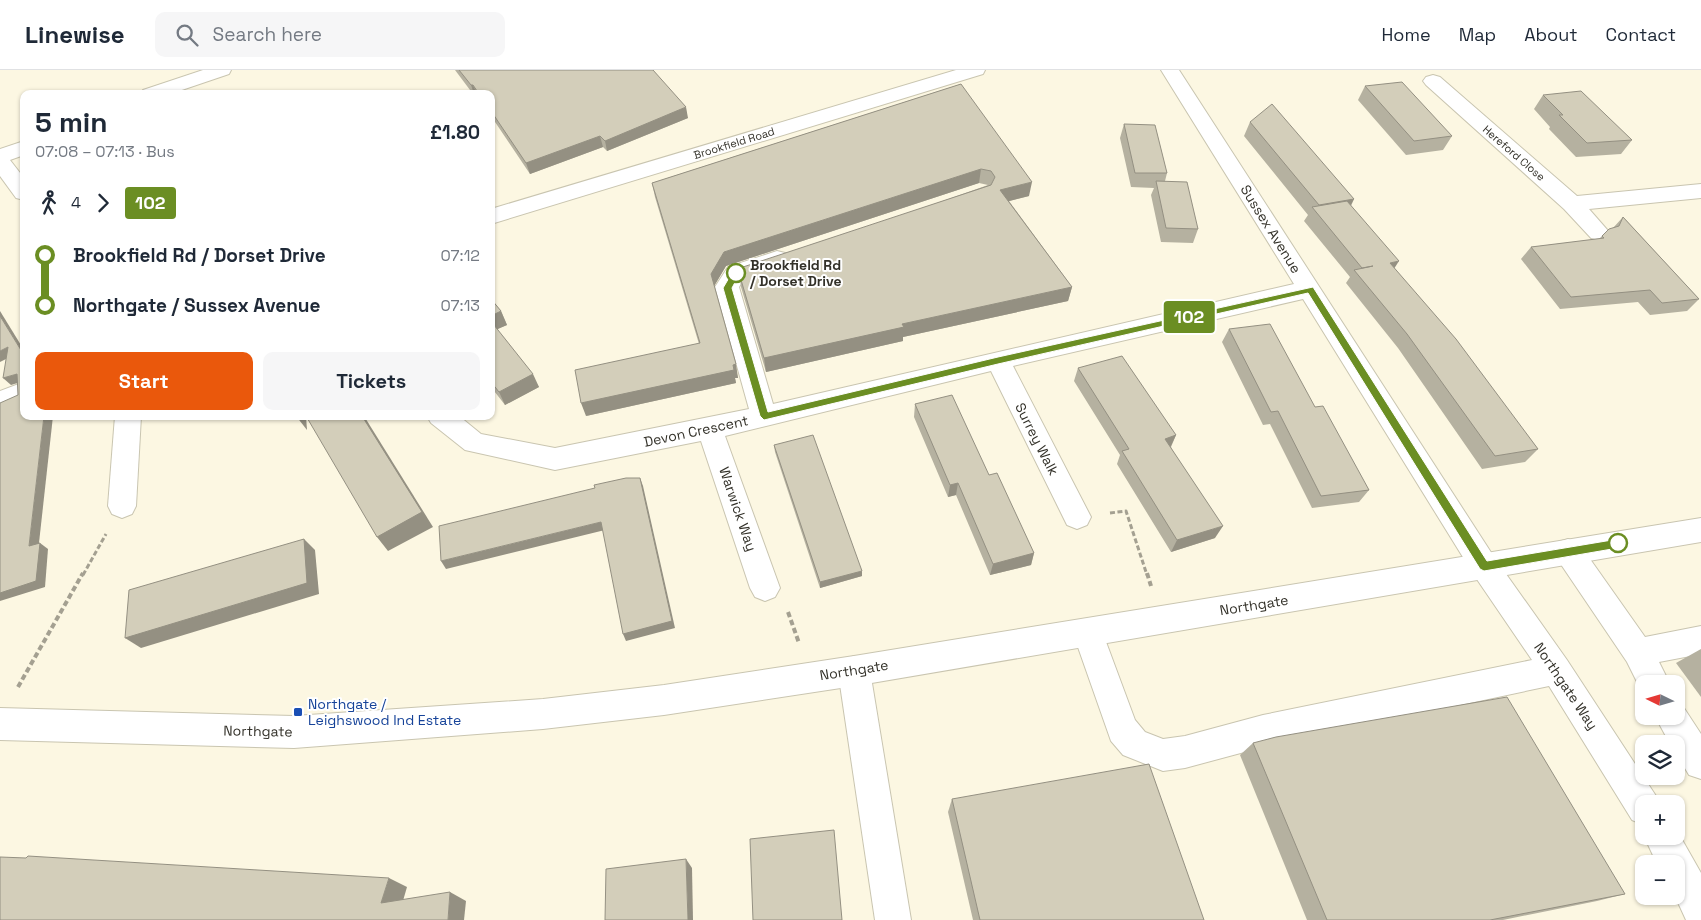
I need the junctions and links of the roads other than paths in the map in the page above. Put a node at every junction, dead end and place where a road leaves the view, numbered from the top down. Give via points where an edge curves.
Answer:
1 (222, 70) edge
2 (973, 70) edge
3 (1170, 70) edge
4 (1433, 81) dead end
5 (162, 90) edge
6 (1485, 98) dead end
7 (1456, 102) junction
8 (20, 149) edge
9 (0, 159) edge
10 (20, 187) edge
11 (1701, 190) edge
12 (1572, 204) junction
13 (495, 216) edge
14 (1599, 233) dead end
15 (792, 254) edge
16 (1310, 290) junction
17 (998, 360) junction
18 (20, 394) edge
19 (0, 401) edge
20 (764, 416) junction
21 (128, 420) edge
22 (445, 420) edge
23 (710, 429) junction
24 (122, 506) road end
25 (1077, 517) road end
26 (1697, 536) edge
27 (1568, 551) junction
28 (1484, 566) junction
29 (765, 588) road end
30 (1088, 633) junction
31 (1701, 640) edge
32 (1638, 652) junction
33 (1556, 670) junction
34 (854, 671) junction
35 (1650, 675) edge
36 (0, 724) edge
37 (1677, 725) edge
38 (1701, 762) edge
39 (1636, 795) edge
40 (1666, 845) edge
41 (1698, 898) edge
42 (893, 920) edge

1 - 5 street
2 - 13 street, Brookfield Road
3 - 16 street, Sussex Avenue
4 - 7 street, Hereford Close
6 - 7 street
7 - 12 street, Hereford Close
8 - 9 street
9 - 10 street
11 - 12 street
12 - 14 street, Hereford Close
15 - 20 street via 736,273 727,288
16 - 17 street, Devon Crescent
16 - 28 street, Sussex Avenue
17 - 20 street, Devon Crescent
17 - 25 street, Surrey Walk
18 - 19 street
20 - 23 street, Devon Crescent
21 - 24 street
22 - 23 street, Devon Crescent via 474,443 555,459
23 - 29 street, Warwick Way
26 - 27 street, Northgate
27 - 28 street, Northgate
27 - 32 street
28 - 30 street, Northgate
28 - 33 street, Northgate Way
30 - 33 street via 1122,730 1134,744 1163,755
30 - 34 street, Northgate
31 - 32 street
32 - 35 street
33 - 39 street, Northgate Way
34 - 36 street, Northgate via 664,700 543,714 294,732
34 - 42 street
37 - 38 street
40 - 41 street

